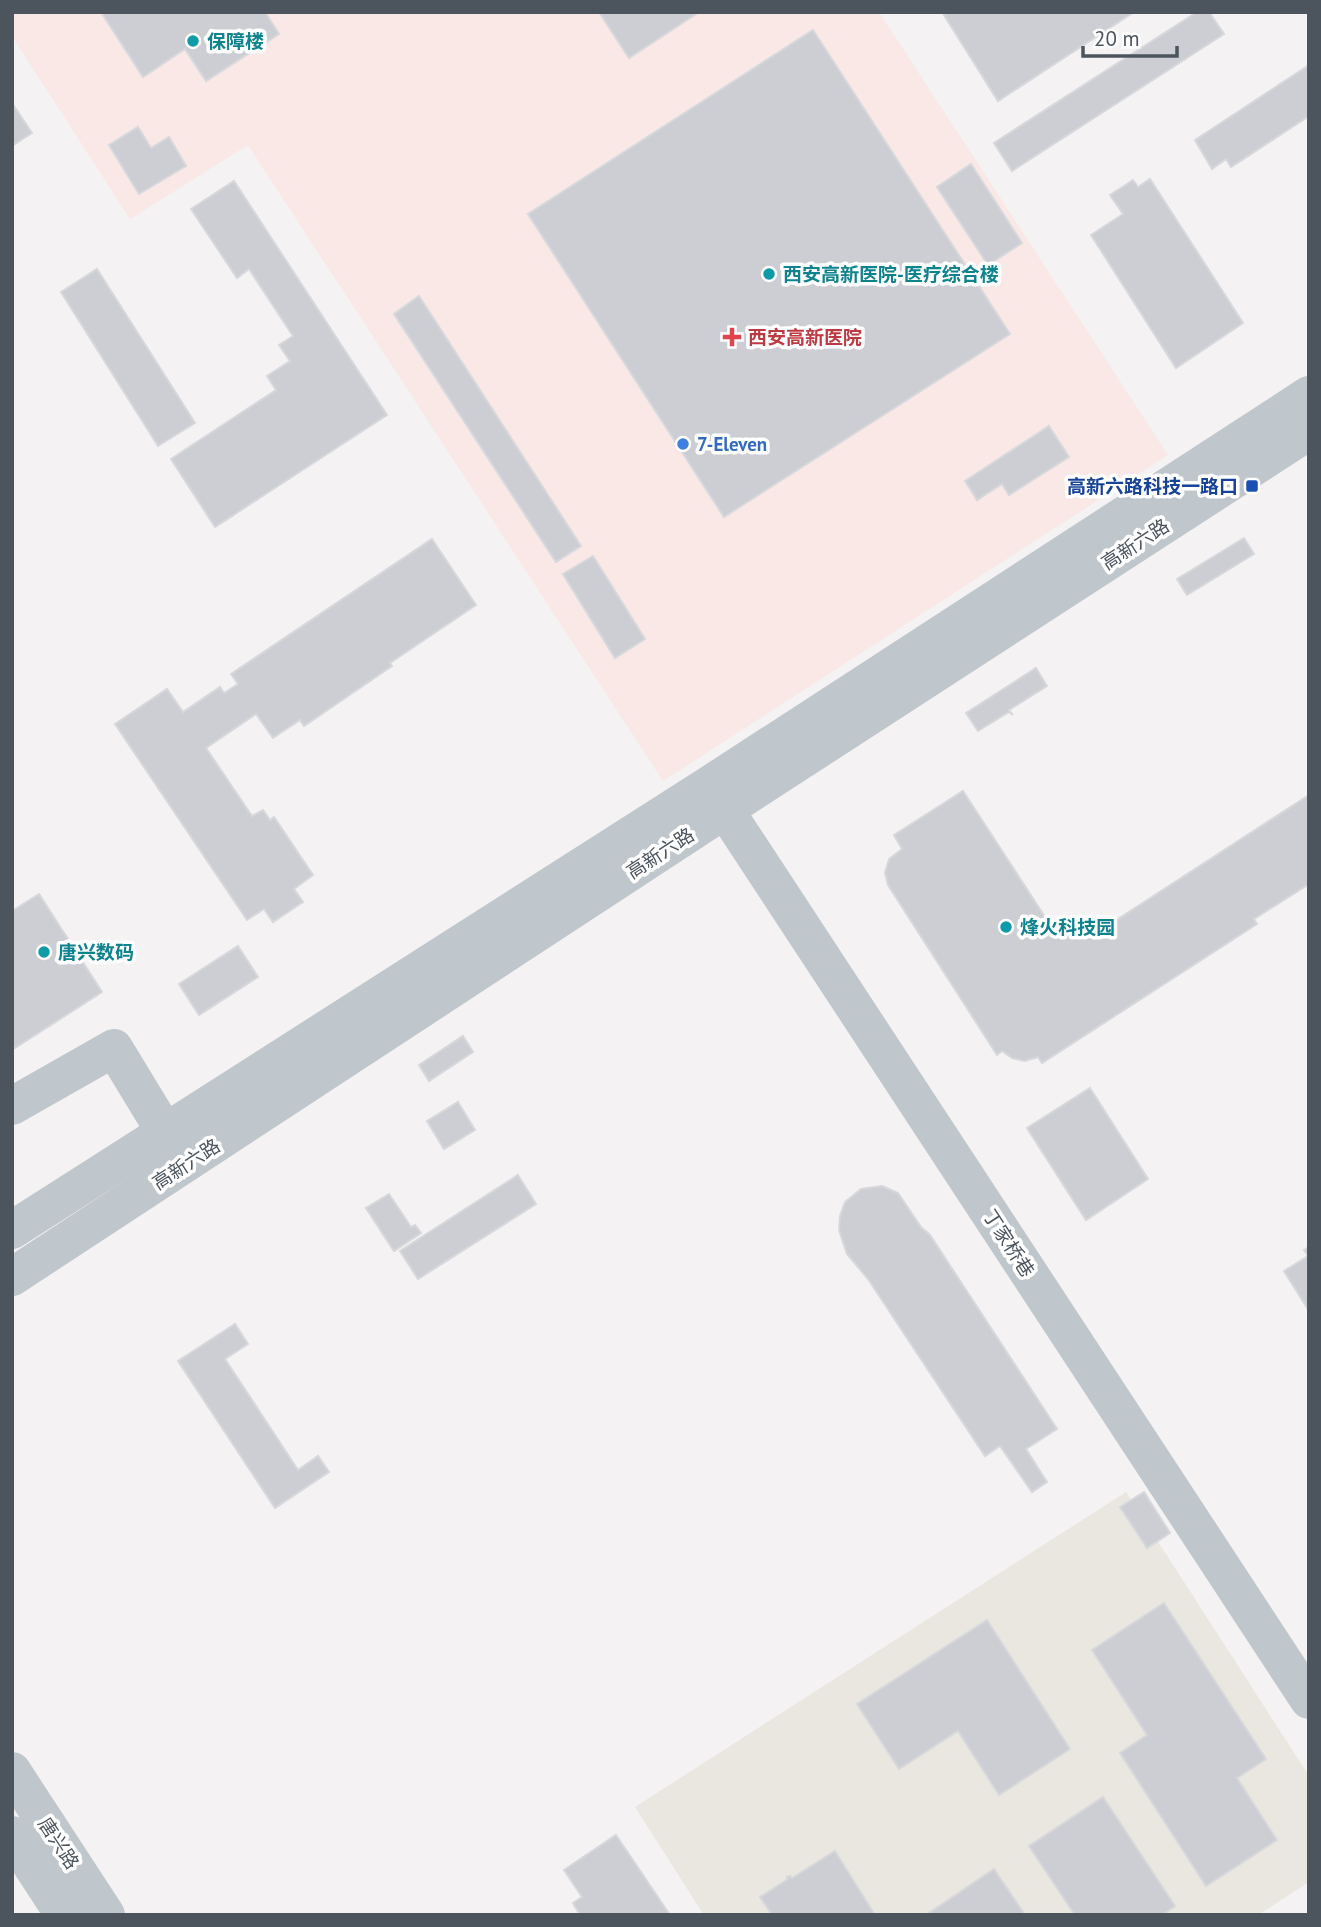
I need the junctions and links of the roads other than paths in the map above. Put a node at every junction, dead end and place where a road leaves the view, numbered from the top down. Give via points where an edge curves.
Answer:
1 (1309, 396) edge
2 (1309, 431) edge
3 (717, 797) junction
4 (12, 1106) edge
5 (165, 1132) junction
6 (12, 1230) edge
7 (12, 1277) edge
8 (1309, 1700) edge
9 (12, 1771) edge
10 (12, 1835) edge
11 (23, 1875) edge
12 (64, 1915) edge
13 (106, 1915) edge

1 - 3 street, 高新六路
2 - 3 street, 高新六路
3 - 5 street, 高新六路
3 - 7 street, 高新六路
3 - 8 street, 丁家桥巷
4 - 5 street via 114,1048
5 - 6 street, 高新六路
9 - 13 street, 唐兴路
10 - 11 street, 唐兴路
11 - 12 street, 唐兴路

